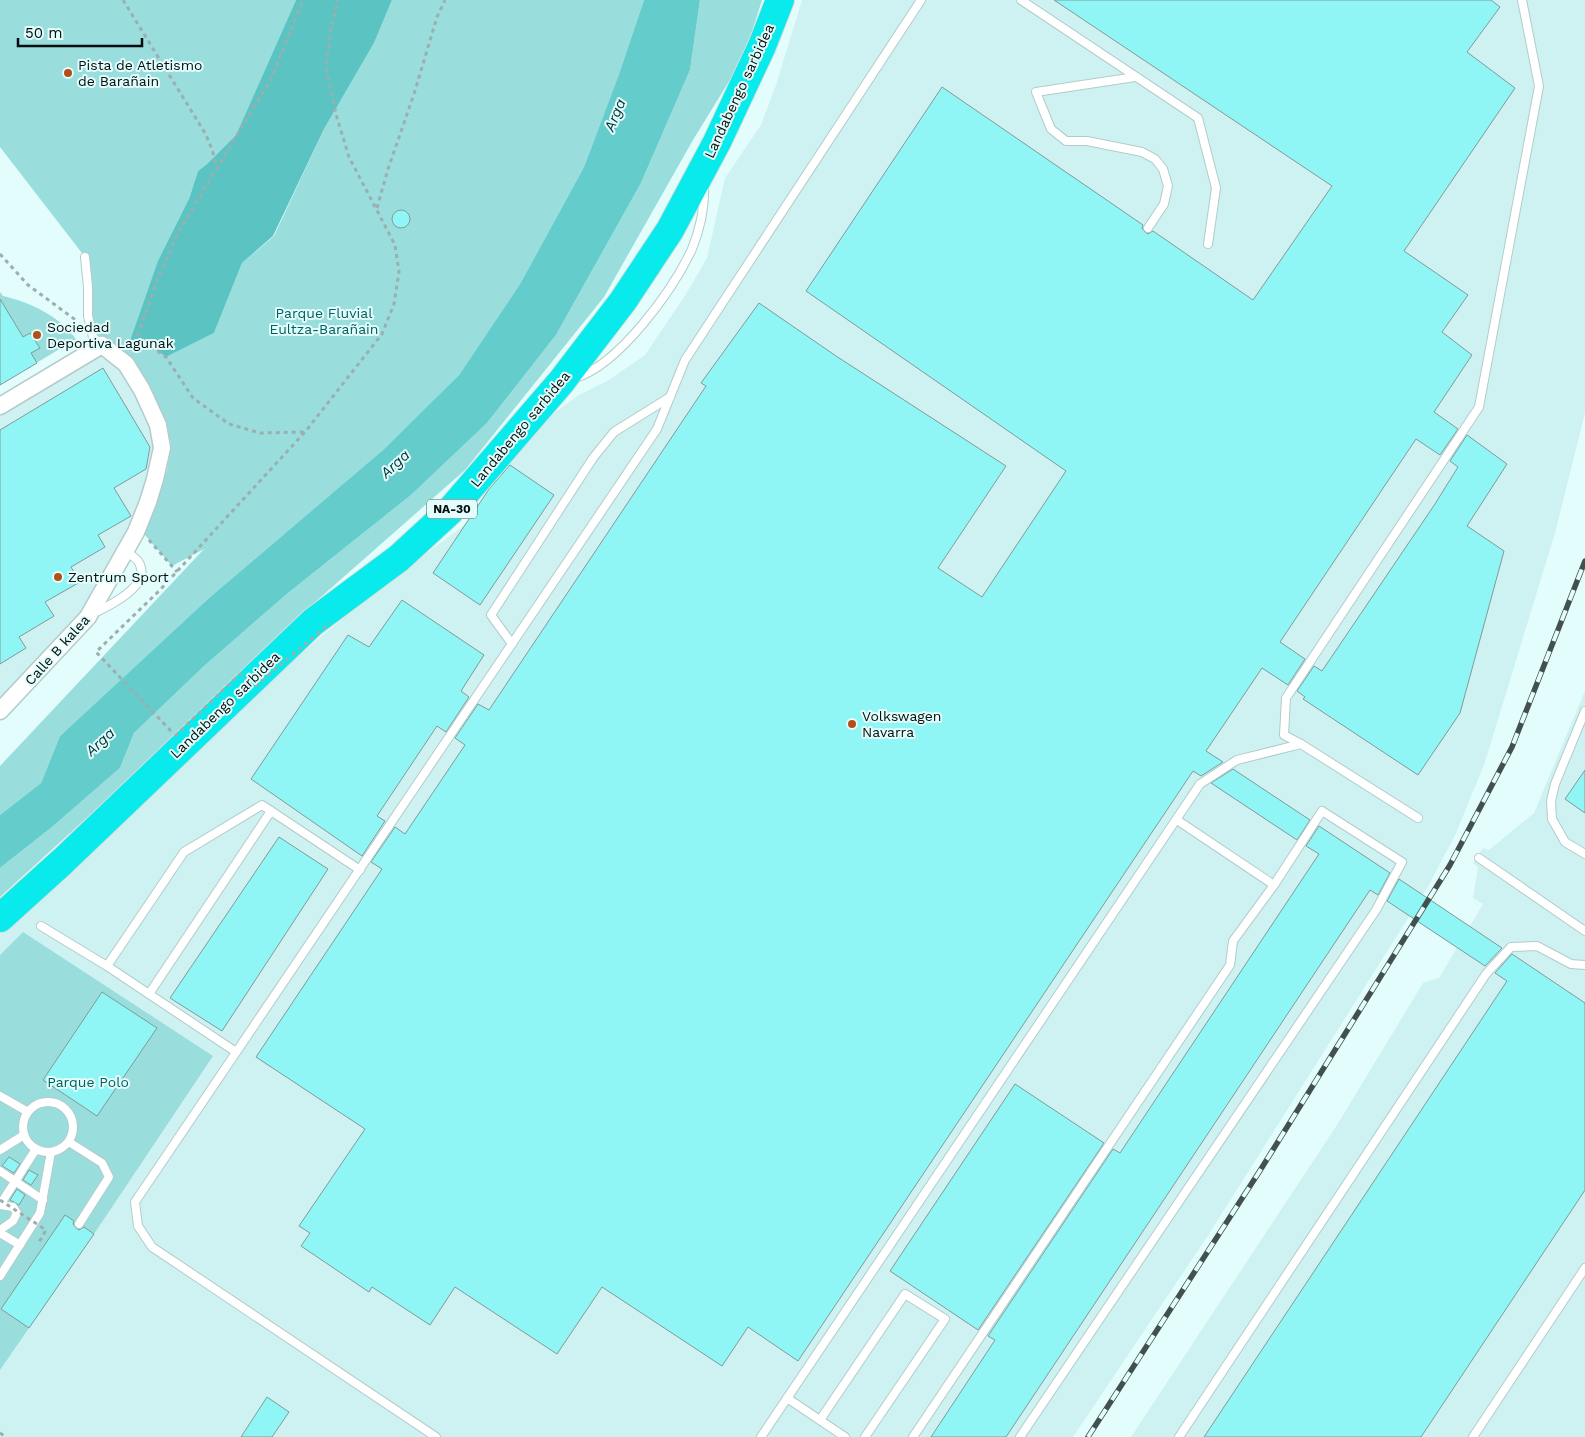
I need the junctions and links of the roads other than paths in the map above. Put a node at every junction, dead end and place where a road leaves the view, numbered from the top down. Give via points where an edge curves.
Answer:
1 (780, 0) edge
2 (921, 0) edge
3 (1021, 0) edge
4 (1522, 0) edge
5 (1135, 77) junction
6 (1148, 228) dead end
7 (1208, 244) dead end
8 (85, 257) dead end
9 (98, 341) junction
10 (670, 397) junction
11 (0, 406) edge
12 (126, 551) junction
13 (88, 616) junction
14 (512, 644) junction
15 (0, 711) edge
16 (1585, 711) edge
17 (1301, 744) junction
18 (271, 811) junction
19 (1418, 818) dead end
20 (1177, 820) junction
21 (1585, 854) edge
22 (1479, 858) dead end
23 (360, 870) junction
24 (1274, 885) junction
25 (0, 918) edge
26 (41, 926) dead end
27 (1585, 931) edge
28 (1585, 964) edge
29 (107, 966) junction
30 (149, 994) junction
31 (236, 1052) junction
32 (0, 1096) edge
33 (28, 1112) junction
34 (24, 1135) junction
35 (69, 1142) junction
36 (36, 1149) junction
37 (0, 1150) edge
38 (52, 1152) junction
39 (0, 1171) edge
40 (15, 1182) junction
41 (43, 1200) junction
42 (0, 1205) edge
43 (79, 1224) dead end
44 (0, 1231) edge
45 (20, 1245) junction
46 (1585, 1268) edge
47 (0, 1276) edge
48 (787, 1398) junction
49 (820, 1420) junction
50 (436, 1437) edge
51 (761, 1437) edge
52 (845, 1437) edge
53 (865, 1437) edge
54 (913, 1437) edge
55 (1020, 1437) edge
56 (1179, 1437) edge
57 (1473, 1437) edge

1 - 25 highway, Landabengo sarbidea / NA-30 via 718,142 670,230 628,293 561,382 449,512 399,558 312,622
2 - 10 lane via 685,360
3 - 5 lane
4 - 17 lane via 1539,86 1479,407 1286,698 1284,735
5 - 6 lane via 1036,92 1051,129 1066,141 1087,141 1142,152 1155,159 1163,169 1168,186 1164,204
5 - 7 lane via 1198,118 1216,188
8 - 9 lane via 88,316
9 - 11 street
9 - 12 street, Calle B kalea via 126,364 142,390 158,425 162,448 148,502
10 - 14 lane via 657,430
10 - 14 lane via 614,432 593,458 491,615
12 - 13 street, Calle B kalea
12 - 13 lane via 138,560 142,571 140,580 112,604
13 - 15 street, Calle B kalea
14 - 23 lane
16 - 21 lane via 1551,801 1552,819 1565,842
17 - 19 lane
17 - 20 lane via 1237,760 1200,784
18 - 23 lane
18 - 29 lane via 262,804 184,852
18 - 30 lane
20 - 24 lane
20 - 48 lane
22 - 27 lane
23 - 31 lane
24 - 54 lane via 1233,941 1230,966
24 - 55 lane via 1322,811 1402,862 1376,910
26 - 29 lane
28 - 56 lane via 1571,964 1538,946 1511,947 1486,974
29 - 30 lane
30 - 31 lane
31 - 50 lane via 135,1202 138,1226 152,1247
32 - 33 lane
33 - 34 lane via 24,1120
33 - 35 lane via 44,1102 62,1105 73,1122
34 - 36 lane
34 - 37 lane
35 - 38 lane
35 - 43 lane via 102,1163 109,1177
36 - 38 lane
36 - 40 lane
38 - 41 lane
39 - 40 lane
40 - 41 lane
40 - 42 lane
41 - 45 lane via 40,1213
42 - 44 lane via 13,1207 17,1213
44 - 45 lane
45 - 47 lane
46 - 57 lane
48 - 49 lane
48 - 51 lane
49 - 52 lane
49 - 53 lane via 905,1294 945,1319

